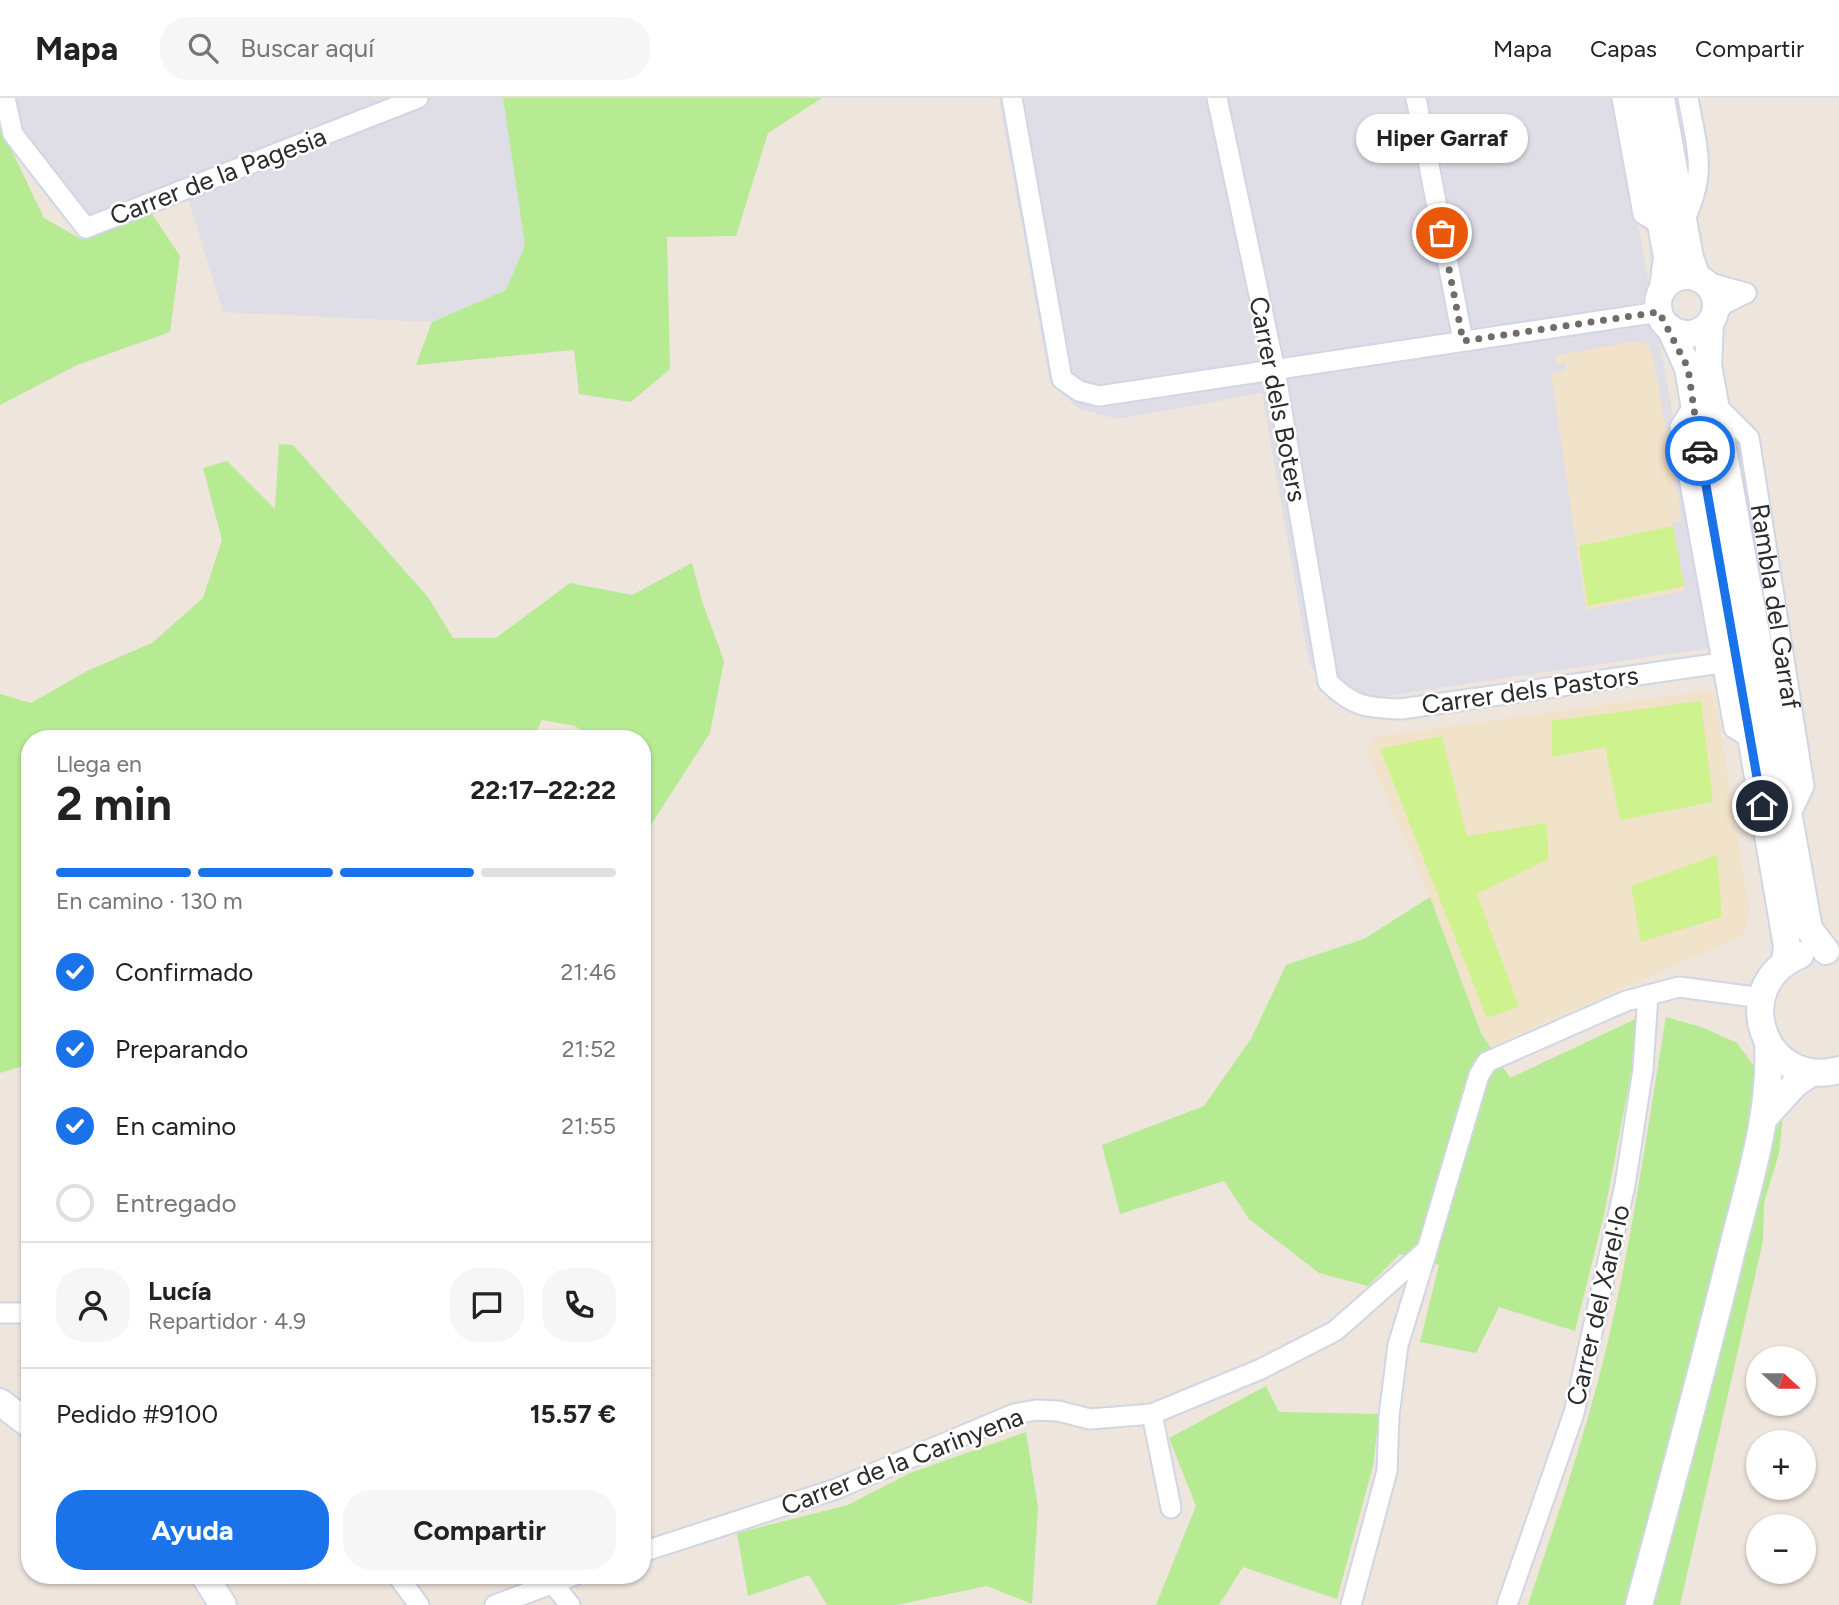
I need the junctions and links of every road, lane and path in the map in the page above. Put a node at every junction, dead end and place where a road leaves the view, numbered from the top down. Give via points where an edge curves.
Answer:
1 (5, 98) edge
2 (418, 98) edge
3 (1012, 98) edge
4 (1217, 98) edge
5 (1416, 98) edge
6 (1622, 98) edge
7 (1638, 98) edge
8 (1661, 98) edge
9 (1688, 98) edge
10 (1672, 224) junction
11 (1702, 279) junction
12 (1664, 309) junction
13 (1712, 319) junction
14 (1463, 341) junction
15 (1275, 370) junction
16 (1704, 407) junction
17 (1721, 663) junction
18 (1342, 696) joint
19 (1750, 738) junction
20 (1832, 953) edge
21 (1786, 954) junction
22 (1648, 995) junction
23 (1762, 998) junction
24 (1768, 1042) junction
25 (1831, 1072) edge
26 (1764, 1118) junction
27 (1427, 1250) junction
28 (0, 1312) edge
29 (21, 1313) edge
30 (0, 1402) edge
31 (1152, 1414) junction
32 (21, 1418) edge
33 (1171, 1507) dead end
34 (651, 1549) edge
35 (210, 1584) edge
36 (404, 1584) edge
37 (539, 1584) edge
38 (553, 1584) edge
39 (223, 1605) edge
40 (419, 1605) edge
41 (495, 1605) edge
42 (570, 1605) edge
43 (1351, 1605) edge
44 (1507, 1605) edge
45 (1639, 1605) edge

1 - 2 street, Carrer de la Pagesia via 13,134 86,228
3 - 15 street via 1062,379 1079,391 1100,397
4 - 15 street, Carrer dels Boters
5 - 14 street
6 - 10 street, Rambla del Garraf via 1643,214
7 - 10 street, Rambla del Garraf
8 - 10 street, Rambla del Garraf
9 - 10 street, Rambla del Garraf via 1701,171 1696,196
10 - 11 street, Rambla del Garraf
10 - 12 street, Rambla del Garraf
11 - 12 street via 1674,278
11 - 13 street via 1714,293
12 - 13 street via 1686,334 1702,330
12 - 14 street
12 - 16 street, Rambla del Garraf
13 - 16 street, Rambla del Garraf
14 - 15 street
15 - 18 street, Carrer dels Boters via 1328,682
16 - 17 street, Rambla del Garraf via 1680,426
16 - 19 street, Rambla del Garraf
16 - 20 street, Rambla del Garraf via 1809,929
17 - 18 street, Carrer dels Pastors via 1401,709 1366,708
17 - 19 street, Rambla del Garraf via 1734,728
19 - 21 street, Rambla del Garraf
20 - 21 street
21 - 23 street
22 - 23 street via 1679,987
22 - 27 street via 1487,1062 1479,1075
22 - 44 street, Carrer del Xarel·lo via 1643,1069 1625,1185 1574,1413
23 - 24 street via 1760,1021
24 - 25 street via 1786,1062
24 - 26 street
25 - 26 street via 1795,1084
26 - 45 street via 1700,1383
27 - 31 street, Carrer de la Carinyena via 1335,1331 1261,1369
27 - 43 street via 1398,1345 1387,1471
28 - 29 street
30 - 32 street
31 - 33 street
31 - 34 street, Carrer de la Carinyena via 1090,1419 1058,1410 1014,1414 836,1489
35 - 39 street
36 - 40 street
37 - 41 street
38 - 42 street

